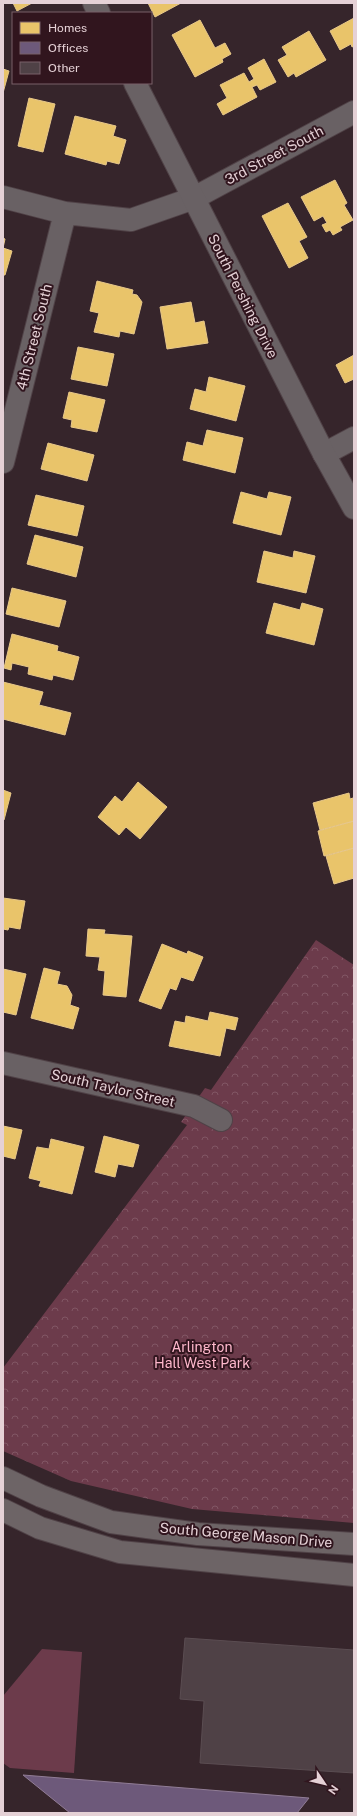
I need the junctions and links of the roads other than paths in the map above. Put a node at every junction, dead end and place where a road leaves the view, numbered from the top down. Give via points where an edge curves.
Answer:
1 (94, 3) edge
2 (98, 12) edge
3 (136, 84) edge
4 (354, 112) edge
5 (3, 197) edge
6 (194, 198) junction
7 (65, 213) junction
8 (354, 438) edge
9 (324, 454) junction
10 (3, 462) edge
11 (354, 508) edge
12 (3, 1063) edge
13 (221, 1120) dead end
14 (3, 1478) edge
15 (3, 1510) edge
16 (354, 1544) edge
17 (354, 1575) edge

1 - 2 street
3 - 6 street, South Pershing Drive
4 - 6 street, 3rd Street South
5 - 7 street, 3rd Street South
6 - 7 street, 3rd Street South via 131,220
6 - 9 street, South Pershing Drive
7 - 10 street, 4th Street South
8 - 9 street
9 - 11 street, South Pershing Drive
12 - 13 street, South Taylor Street via 194,1106
14 - 16 main road, South George Mason Drive via 41,1496 111,1522 198,1534
15 - 17 main road, South George Mason Drive via 40,1528 120,1552

